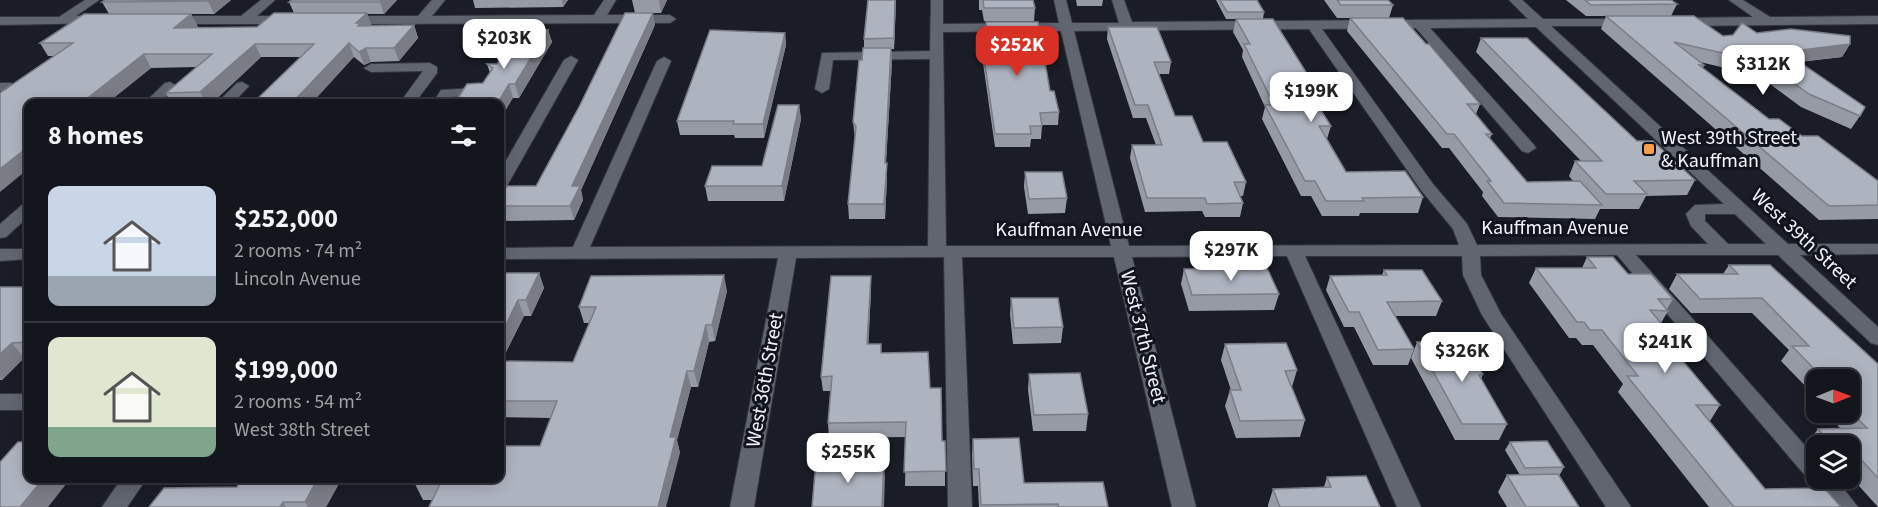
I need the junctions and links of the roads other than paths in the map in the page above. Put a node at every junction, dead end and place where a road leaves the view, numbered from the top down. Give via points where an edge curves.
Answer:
1 (93, 0) edge
2 (269, 0) edge
3 (439, 0) edge
4 (610, 0) edge
5 (937, 0) edge
6 (1060, 0) edge
7 (1118, 0) edge
8 (1515, 0) edge
9 (1735, 0) edge
10 (598, 19) junction
11 (670, 19) dead end
12 (153, 20) edge
13 (244, 20) junction
14 (299, 20) edge
15 (332, 20) edge
16 (421, 20) junction
17 (1878, 20) edge
18 (0, 21) edge
19 (62, 21) junction
20 (107, 21) edge
21 (1767, 21) junction
22 (1636, 22) edge
23 (1672, 22) edge
24 (1539, 23) junction
25 (1420, 24) junction
26 (1313, 25) junction
27 (1127, 26) junction
28 (1068, 27) junction
29 (937, 28) junction
30 (937, 55) junction
31 (571, 60) dead end
32 (664, 61) dead end
33 (371, 68) dead end
34 (26, 76) edge
35 (488, 82) edge
36 (170, 86) edge
37 (242, 86) dead end
38 (4, 89) edge
39 (822, 89) dead end
40 (156, 99) edge
41 (228, 99) edge
42 (410, 99) edge
43 (442, 99) edge
44 (1528, 148) dead end
45 (504, 177) edge
46 (1738, 209) junction
47 (24, 212) edge
48 (0, 233) edge
49 (1878, 249) edge
50 (1472, 250) junction
51 (1622, 250) junction
52 (1724, 250) junction
53 (1783, 250) junction
54 (1294, 251) junction
55 (1122, 252) junction
56 (504, 253) edge
57 (579, 253) junction
58 (945, 253) junction
59 (24, 254) edge
60 (788, 254) junction
61 (0, 255) edge
62 (1878, 338) edge
63 (0, 402) edge
64 (24, 402) edge
65 (1806, 462) edge
66 (132, 483) edge
67 (1830, 489) edge
68 (114, 507) edge
69 (742, 507) edge
70 (960, 507) edge
71 (1184, 507) edge
72 (1409, 507) edge
73 (1619, 507) edge
74 (1846, 507) edge

1 - 19 street
2 - 13 street
3 - 16 street
4 - 10 street
5 - 29 street
6 - 28 street, West 37th Street
7 - 27 street
8 - 24 street, West 39th Street
9 - 21 street
10 - 11 street
10 - 16 street
12 - 13 street
13 - 14 street
15 - 16 street
17 - 21 street
18 - 19 street
19 - 20 street
21 - 23 street
22 - 24 street
24 - 25 street
24 - 46 street, West 39th Street
25 - 26 street
25 - 44 street
26 - 27 street
26 - 50 street via 1427,187 1461,228
27 - 28 street
28 - 29 street
28 - 55 street, West 37th Street
29 - 30 street
30 - 39 street via 827,56
30 - 58 street
31 - 45 street
32 - 57 street
33 - 42 street via 430,67 430,73
34 - 38 street
35 - 43 street via 480,92 446,93
36 - 40 street
37 - 41 street
46 - 52 street via 1701,209 1695,214 1697,222
46 - 53 street, West 39th Street
47 - 48 street
49 - 53 street, Kauffman Avenue
50 - 51 street, Kauffman Avenue
50 - 54 street, Kauffman Avenue
50 - 73 street via 1472,275 1491,315
51 - 52 street, Kauffman Avenue
51 - 65 street
52 - 53 street, Kauffman Avenue
53 - 62 street, West 39th Street
54 - 55 street, Kauffman Avenue
54 - 72 street
55 - 58 street, Kauffman Avenue
55 - 71 street, West 37th Street
56 - 57 street, Kauffman Avenue
57 - 60 street, Kauffman Avenue
58 - 60 street, Kauffman Avenue
58 - 70 street
59 - 61 street
60 - 69 street, West 36th Street
63 - 64 street
66 - 68 street
67 - 74 street

